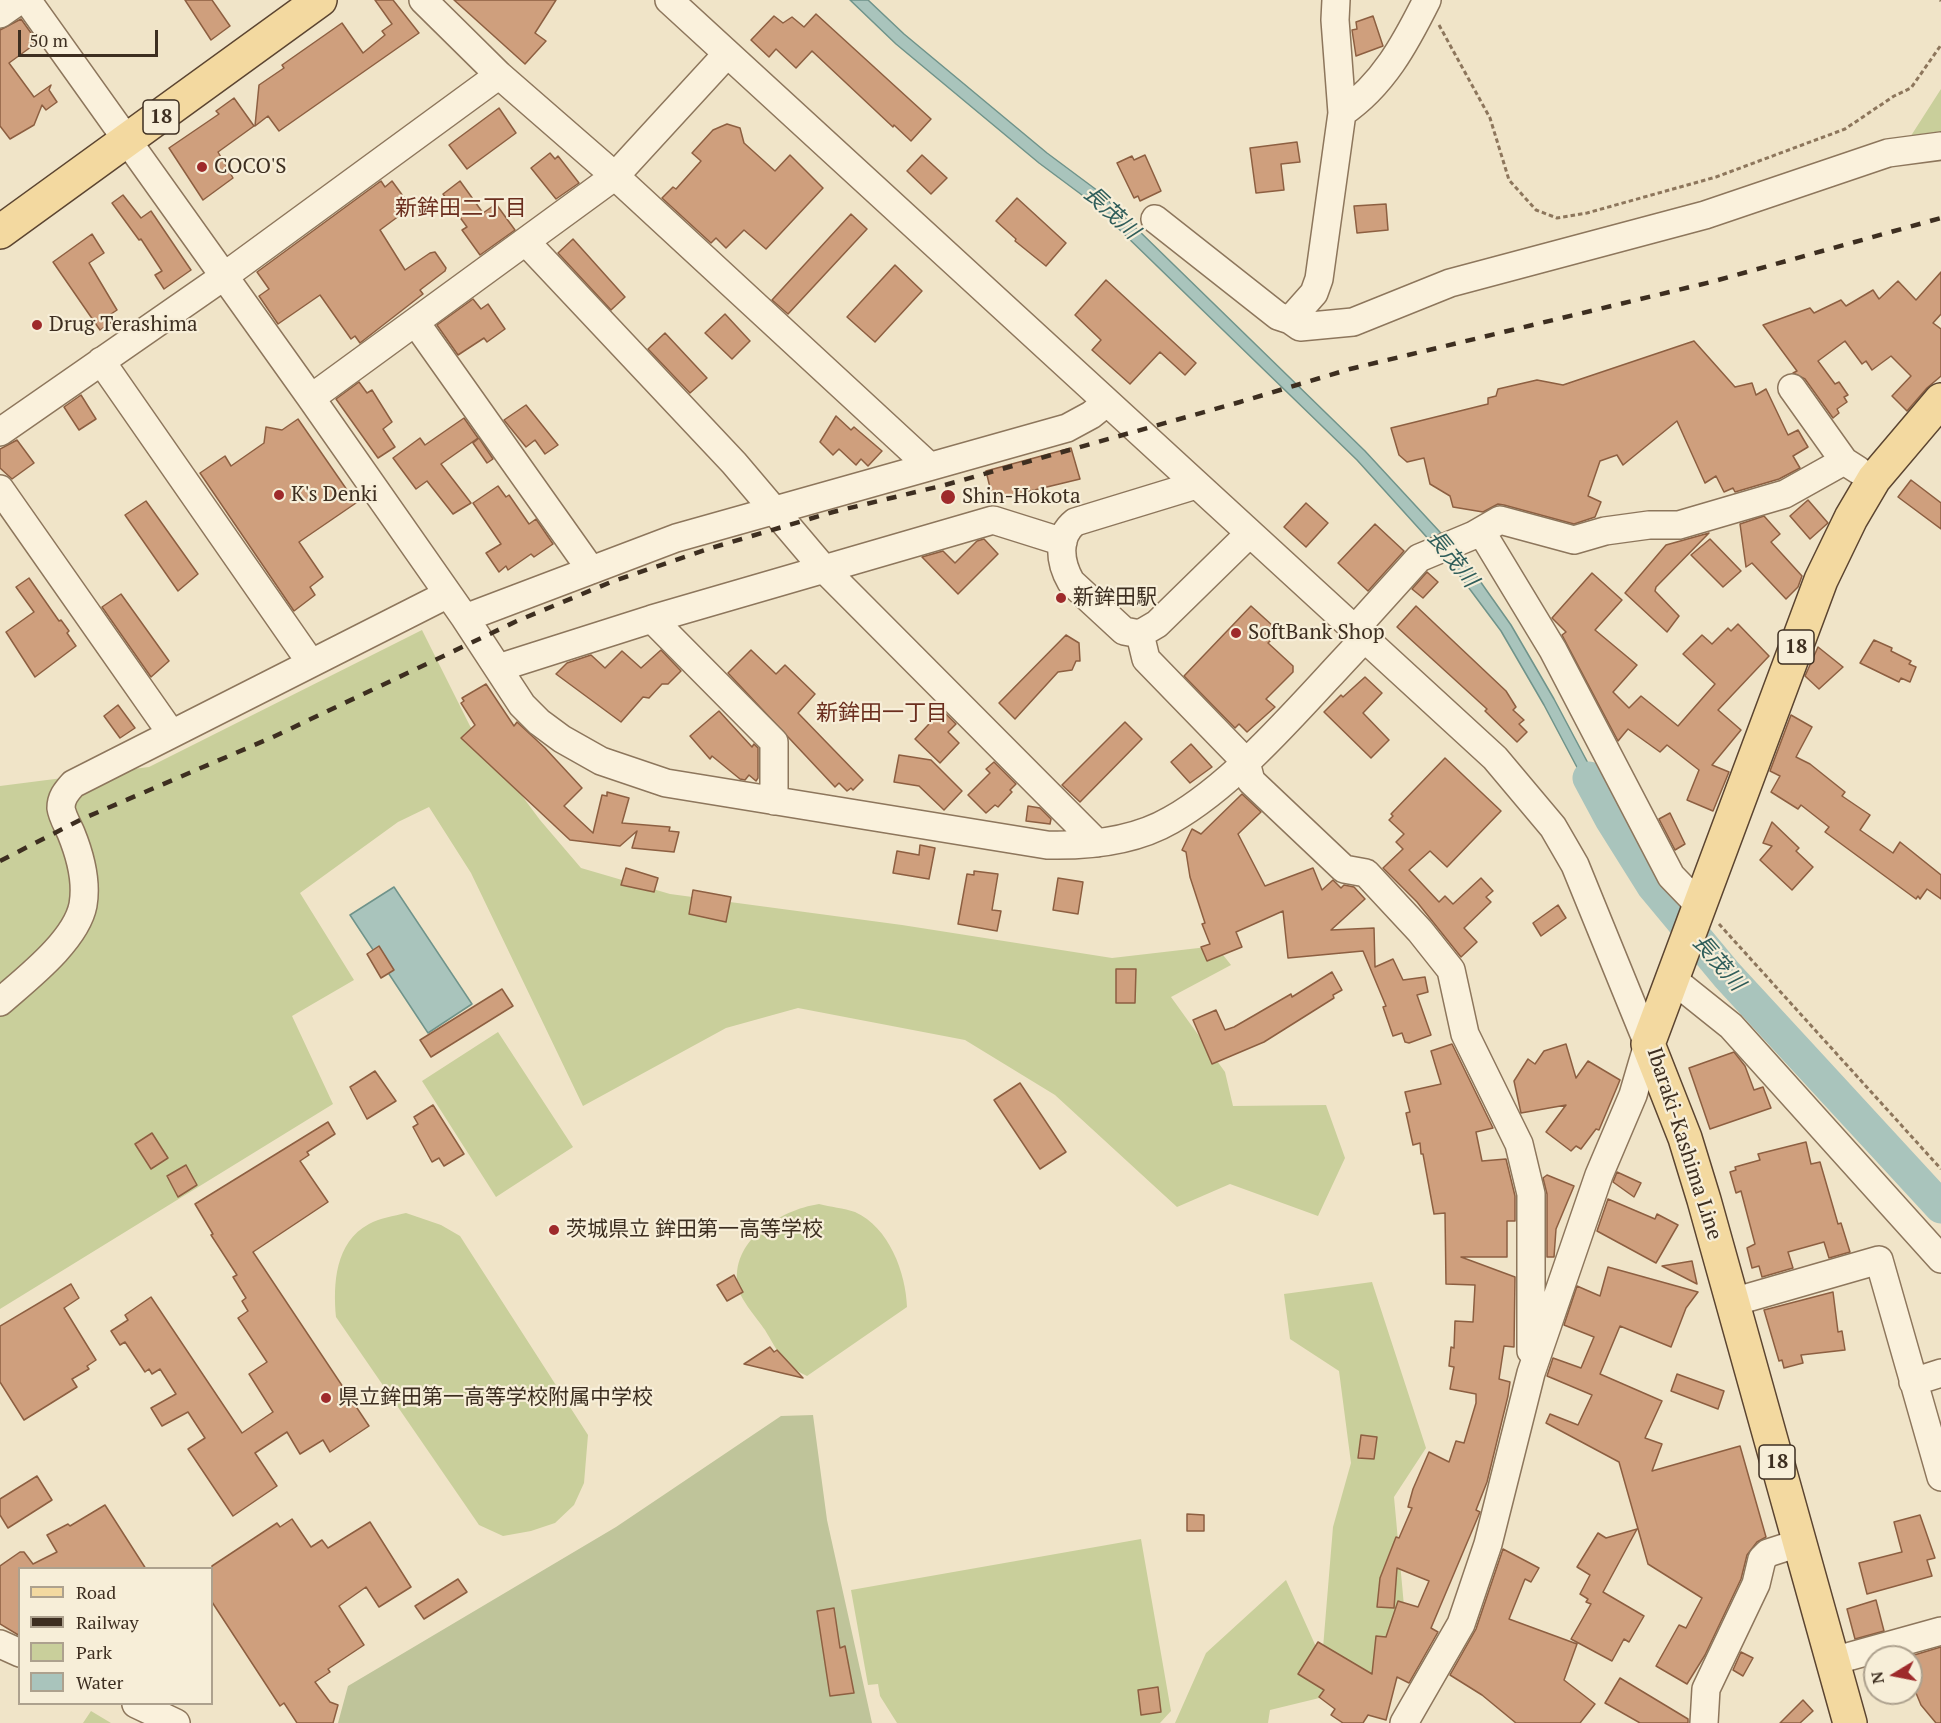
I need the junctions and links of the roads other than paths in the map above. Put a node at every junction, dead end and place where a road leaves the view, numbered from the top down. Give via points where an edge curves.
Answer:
1 (20, 0) edge
2 (27, 0) edge
3 (320, 0) edge
4 (423, 0) edge
5 (669, 0) edge
6 (1336, 0) edge
7 (1432, 10) edge
8 (0, 14) edge
9 (727, 54) junction
10 (499, 75) junction
11 (1342, 113) junction
12 (127, 141) junction
13 (1941, 146) edge
14 (615, 176) junction
15 (1155, 219) dead end
16 (0, 232) edge
17 (526, 242) junction
18 (223, 277) junction
19 (1290, 320) junction
20 (416, 323) junction
21 (101, 361) junction
22 (1792, 388) dead end
23 (311, 398) junction
24 (1941, 400) edge
25 (1106, 403) junction
26 (0, 432) edge
27 (1844, 461) junction
28 (929, 466) junction
29 (1874, 479) junction
30 (1196, 485) junction
31 (0, 489) edge
32 (775, 510) junction
33 (1477, 533) junction
34 (1249, 534) junction
35 (1063, 542) junction
36 (823, 568) junction
37 (591, 570) junction
38 (448, 594) junction
39 (465, 618) junction
40 (652, 619) junction
41 (1140, 634) junction
42 (1359, 635) junction
43 (311, 663) junction
44 (498, 668) junction
45 (171, 733) junction
46 (1246, 762) junction
47 (774, 801) junction
48 (1097, 843) junction
49 (1697, 911) junction
50 (1674, 971) junction
51 (0, 1002) edge
52 (1648, 1044) junction
53 (1941, 1259) edge
54 (1733, 1302) junction
55 (1531, 1373) junction
56 (1941, 1373) edge
57 (1913, 1382) junction
58 (1941, 1477) edge
59 (1799, 1543) junction
60 (1941, 1631) edge
61 (0, 1644) edge
62 (18, 1652) edge
63 (1833, 1661) junction
64 (138, 1705) edge
65 (176, 1723) edge
66 (1404, 1723) edge
67 (1704, 1723) edge
68 (1850, 1723) edge

1 - 8 street
2 - 12 street
3 - 12 main road, 18
4 - 10 street
5 - 9 street
6 - 11 street
7 - 11 street via 1363,98
9 - 14 street
9 - 25 street
10 - 14 street
10 - 18 street
11 - 19 street via 1319,279 1314,293
12 - 16 main road, 18
12 - 18 street
13 - 19 street via 1888,153 1705,215 1450,283 1353,322 1300,327
14 - 17 street
14 - 28 street
15 - 19 street via 1278,315
17 - 20 street
17 - 32 street
18 - 21 street
18 - 23 street
20 - 23 street
20 - 37 street
21 - 26 street
21 - 43 street
22 - 27 street
23 - 38 street
24 - 29 main road, Ibaraki-Kashima Line / 18
25 - 28 street via 1067,428
25 - 30 street
27 - 29 street
27 - 33 street via 1785,494 1679,525 1605,531 1574,540 1500,520
28 - 32 street
29 - 49 main road, Ibaraki-Kashima Line / 18 via 1821,580
30 - 34 street
30 - 35 street via 1075,522 1064,534
31 - 45 street
32 - 36 street
32 - 37 street via 675,538
33 - 42 street via 1419,558
33 - 49 street via 1553,650 1671,876
34 - 41 street via 1157,624
34 - 42 street
35 - 36 street via 993,520
35 - 41 street via 1063,562 1071,582 1124,631
36 - 40 street
36 - 48 street
37 - 39 street
38 - 39 street
38 - 43 street
39 - 44 street
40 - 44 street
40 - 47 street via 774,742
41 - 46 street via 1146,659
42 - 46 street
42 - 52 street via 1495,758 1553,827 1598,915
43 - 45 street
44 - 47 street via 522,705 539,722 601,761 666,783
45 - 51 street via 73,784 63,795 61,808 78,849 84,881 82,906 72,929 55,951
46 - 48 street via 1211,793 1170,821 1145,832
46 - 55 street via 1251,781 1344,869 1366,873 1450,970 1465,1034 1519,1144 1531,1194
47 - 48 street via 1047,845
49 - 50 main road, Ibaraki-Kashima Line / 18
50 - 52 main road, Ibaraki-Kashima Line / 18
50 - 53 street via 1731,1026
52 - 54 main road, Ibaraki-Kashima Line / 18 via 1685,1138
52 - 55 street
54 - 57 street via 1879,1260
54 - 59 main road, Ibaraki-Kashima Line / 18
55 - 66 street via 1488,1544 1461,1624
56 - 57 street
57 - 58 street
59 - 63 main road, Ibaraki-Kashima Line / 18
59 - 67 street via 1768,1553 1762,1559 1756,1584 1706,1689
60 - 63 street
61 - 62 street
63 - 68 main road, Ibaraki-Kashima Line / 18
64 - 65 street

